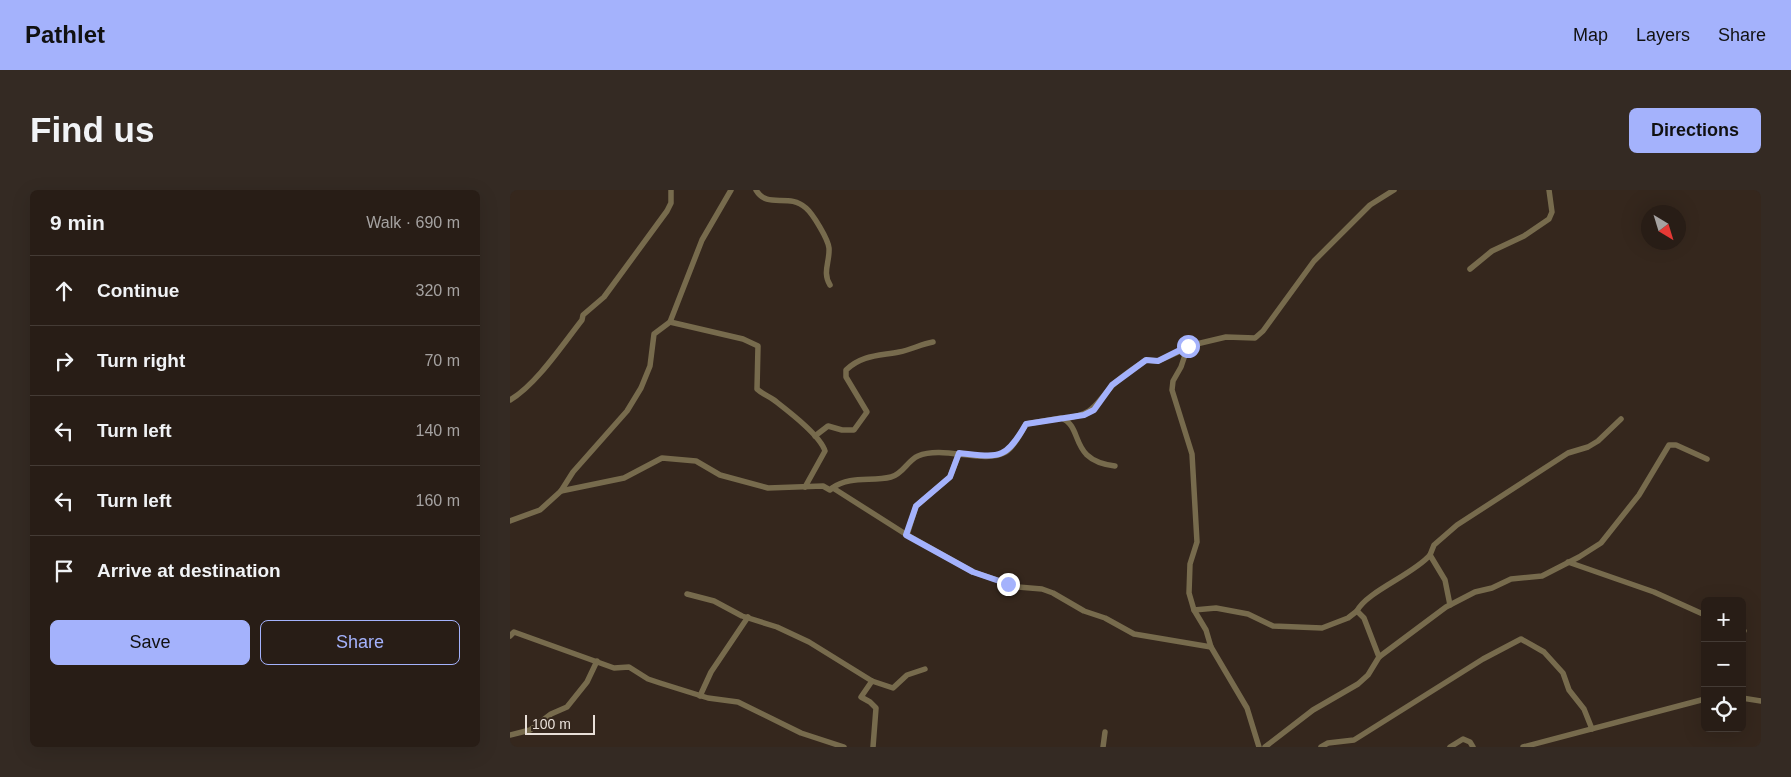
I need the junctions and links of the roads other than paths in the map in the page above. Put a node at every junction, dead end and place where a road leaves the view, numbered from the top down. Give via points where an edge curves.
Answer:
1 (671, 190) edge
2 (731, 190) edge
3 (756, 190) edge
4 (1394, 190) edge
5 (1549, 190) edge
6 (1470, 269) dead end
7 (830, 286) dead end
8 (670, 322) junction
9 (933, 342) dead end
10 (1186, 349) junction
11 (510, 400) edge
12 (1621, 418) dead end
13 (1065, 420) junction
14 (815, 436) junction
15 (959, 453) junction
16 (1707, 459) dead end
17 (1115, 466) dead end
18 (805, 487) junction
19 (830, 490) junction
20 (561, 491) junction
21 (510, 521) edge
22 (906, 535) junction
23 (1430, 555) junction
24 (1568, 562) junction
25 (687, 594) dead end
26 (1450, 605) junction
27 (1194, 610) junction
28 (1357, 612) junction
29 (1701, 613) edge
30 (748, 617) junction
31 (510, 636) edge
32 (1211, 647) junction
33 (1379, 657) junction
34 (597, 661) junction
35 (925, 669) dead end
36 (872, 681) junction
37 (700, 696) junction
38 (1746, 699) edge
39 (1701, 700) edge
40 (1761, 701) edge
41 (1592, 729) junction
42 (1105, 732) dead end
43 (510, 735) edge
44 (1533, 745) edge
45 (844, 747) edge
46 (873, 747) edge
47 (1103, 747) edge
48 (1259, 747) edge
49 (1265, 747) edge
50 (1321, 747) edge
51 (1450, 747) edge
52 (1473, 747) edge
53 (1522, 747) edge

1 - 11 street via 667,211 608,292 583,315 531,382
2 - 8 street via 702,240
3 - 7 street via 767,201 795,201 813,216 829,247 826,274
4 - 10 street via 1370,205 1314,261 1255,338 1226,338
5 - 6 street via 1552,212 1549,220 1492,251
8 - 14 street via 755,343 759,351 757,389
8 - 20 street via 654,334 650,366 627,411 573,472
9 - 14 street via 901,352 866,357 851,366 846,370 846,377 867,412 854,430 828,426
10 - 13 street via 1158,361 1146,360 1112,385 1094,410
10 - 27 street via 1172,390 1192,454 1196,542 1188,585
12 - 23 street via 1598,442 1571,451 1457,525 1434,545
13 - 15 street via 1026,424 1005,453 989,456
13 - 17 street via 1092,461
14 - 18 street via 825,451
15 - 19 street via 918,456 899,474 847,480
15 - 22 street via 950,477 916,506
16 - 24 street via 1669,445 1639,495 1601,543
18 - 19 street via 823,486
18 - 20 street via 761,487 720,475 696,461 662,458 624,478
19 - 22 street via 833,488
20 - 21 street via 540,510
22 - 32 street via 973,572 1018,587 1053,592 1084,611 1134,634
23 - 26 street via 1445,580
23 - 28 street via 1362,602
24 - 26 street via 1542,576 1511,579
24 - 29 street via 1654,592
25 - 30 street via 714,601
26 - 33 street
27 - 28 street via 1216,608 1248,614 1272,626 1322,628
27 - 32 street via 1206,630
28 - 33 street via 1364,618
30 - 36 street via 809,642
30 - 37 street via 711,672
31 - 34 street via 514,632
32 - 48 street via 1247,708
33 - 49 street via 1358,684 1313,710
34 - 37 street via 614,668 629,667 648,679
34 - 43 street via 587,682 566,708 551,714 530,730
35 - 36 street via 907,674 894,688
36 - 46 street via 861,697 876,708
37 - 45 street via 738,702 801,733
38 - 40 street
39 - 41 street
41 - 44 street
41 - 50 street via 1563,673 1544,652 1522,639 1483,659 1354,740
42 - 47 street
44 - 53 street
51 - 52 street via 1464,739

